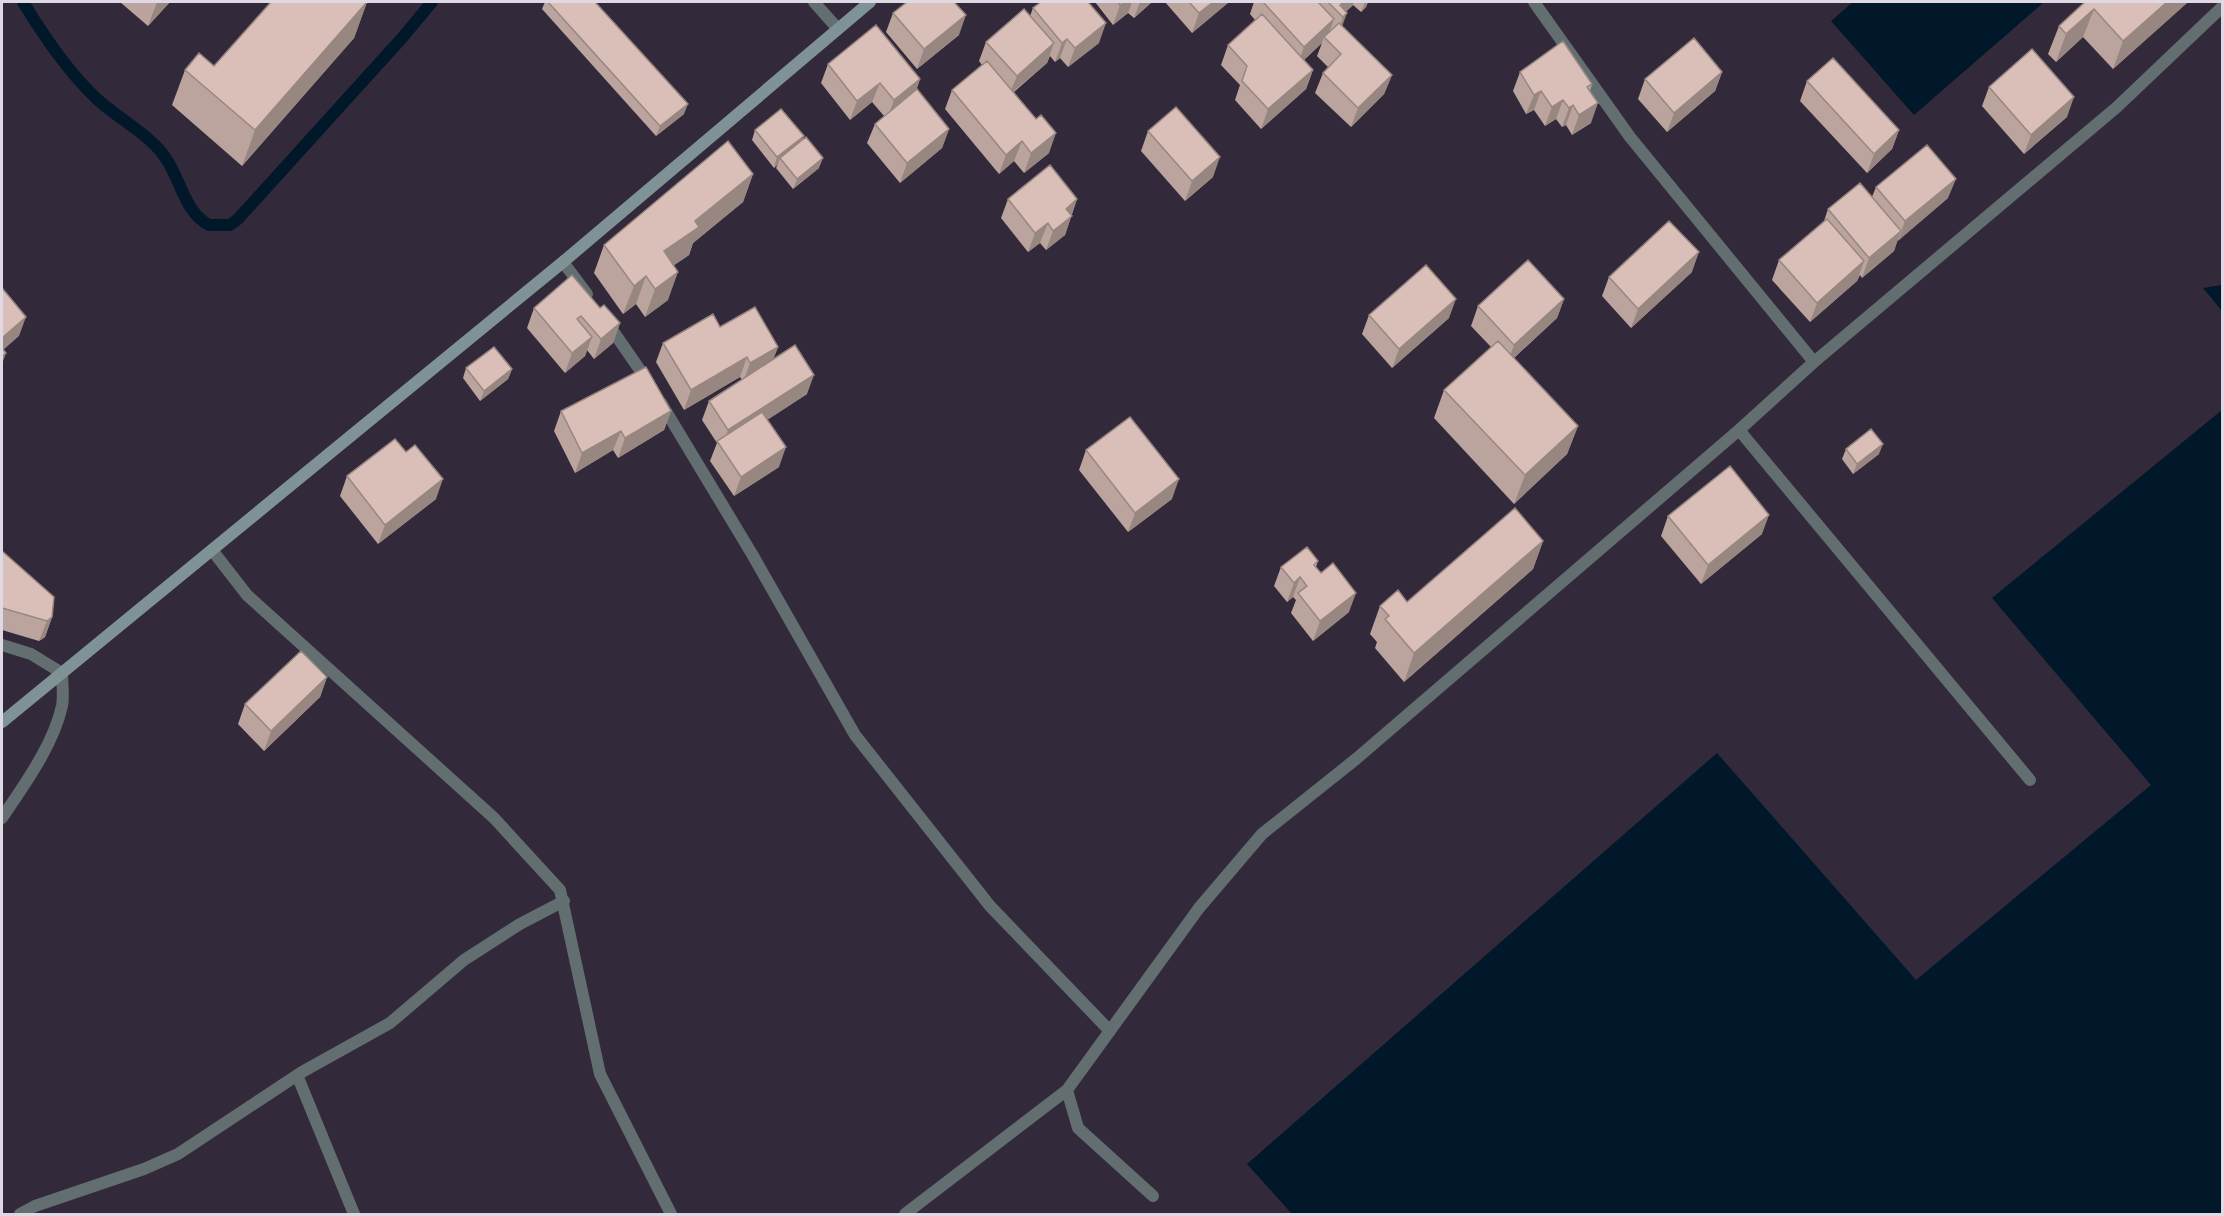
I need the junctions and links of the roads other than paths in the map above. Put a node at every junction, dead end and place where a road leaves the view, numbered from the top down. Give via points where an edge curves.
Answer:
1 (814, 2) edge
2 (870, 2) edge
3 (1534, 2) edge
4 (2223, 7) edge
5 (838, 29) junction
6 (563, 261) junction
7 (1814, 362) junction
8 (1739, 430) junction
9 (212, 550) junction
10 (2, 645) edge
11 (62, 673) junction
12 (2, 722) edge
13 (2030, 780) dead end
14 (2, 818) edge
15 (564, 901) junction
16 (1109, 1030) junction
17 (297, 1075) junction
18 (1067, 1090) junction
19 (1153, 1196) dead end
20 (20, 1215) edge
21 (354, 1215) edge
22 (671, 1215) edge
23 (905, 1215) edge

1 - 5 street
2 - 5 street
3 - 7 street via 1630,137
4 - 7 street via 2117,107
5 - 6 street
6 - 9 street
6 - 16 street via 636,361 855,735 990,906
7 - 8 street
8 - 13 street
8 - 16 street via 1365,751 1262,834 1199,908
9 - 11 street
9 - 15 street via 247,595 494,818 560,890
10 - 11 street via 31,654
11 - 12 street
11 - 14 street via 63,704 52,734
15 - 17 street via 464,960 390,1023
15 - 22 street via 600,1074
16 - 18 street
17 - 20 street via 178,1154
17 - 21 street
18 - 19 street via 1078,1128
18 - 23 street

